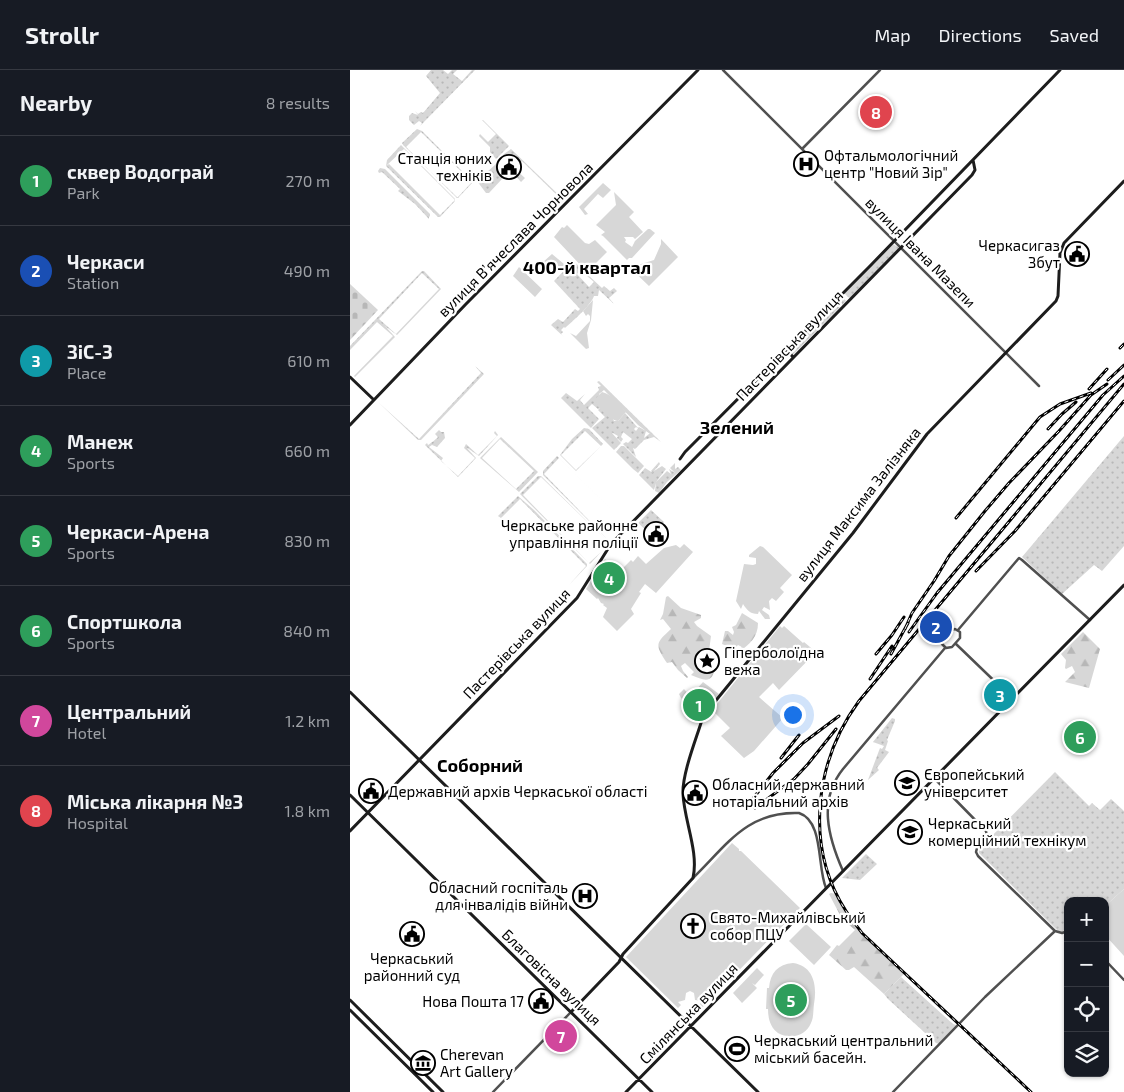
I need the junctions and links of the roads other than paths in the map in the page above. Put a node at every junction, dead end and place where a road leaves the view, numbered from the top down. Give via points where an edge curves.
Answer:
1 (698, 70) edge
2 (723, 70) edge
3 (880, 70) edge
4 (1060, 70) edge
5 (802, 149) junction
6 (973, 160) junction
7 (1124, 181) edge
8 (894, 240) junction
9 (901, 248) junction
10 (842, 293) junction
11 (849, 300) junction
12 (786, 350) junction
13 (1005, 351) junction
14 (793, 357) junction
15 (350, 378) edge
16 (1039, 386) dead end
17 (374, 400) junction
18 (350, 425) edge
19 (680, 459) dead end
20 (1124, 585) edge
21 (1090, 620) junction
22 (958, 630) junction
23 (956, 644) junction
24 (945, 648) junction
25 (350, 692) edge
26 (1012, 698) junction
27 (419, 759) junction
28 (934, 778) junction
29 (350, 795) edge
30 (368, 812) junction
31 (350, 831) edge
32 (695, 863) junction
33 (705, 866) junction
34 (843, 871) junction
35 (693, 878) junction
36 (826, 888) junction
37 (1055, 931) junction
38 (1064, 932) edge
39 (621, 959) junction
40 (1109, 964) edge
41 (1124, 980) edge
42 (350, 1000) edge
43 (350, 1010) edge
44 (572, 1012) junction
45 (690, 1026) junction
46 (639, 1079) junction
47 (433, 1092) edge
48 (443, 1092) edge
49 (493, 1092) edge
50 (626, 1092) edge
51 (652, 1092) edge
52 (758, 1092) edge
53 (893, 1092) edge

1 - 17 main road, вулиця Вʼячеслава Чорновола
2 - 5 street, вулиця Івана Мазепи
3 - 5 street
4 - 6 main road, Пастерівська вулиця
5 - 8 street, вулиця Івана Мазепи
6 - 8 main road, Пастерівська вулиця
6 - 9 main road, Пастерівська вулиця via 975,170 972,175
7 - 13 main road, вулиця Максима Залізняка via 1064,243 1060,254 1057,300
8 - 9 street, вулиця Івана Мазепи
8 - 10 main road, Пастерівська вулиця
9 - 11 main road, Пастерівська вулиця
9 - 13 street, вулиця Івана Мазепи
10 - 11 main road
10 - 12 main road, Пастерівська вулиця
11 - 14 main road, Пастерівська вулиця
12 - 14 main road
12 - 19 main road, Пастерівська вулиця
13 - 16 street, вулиця Івана Мазепи
13 - 32 main road, вулиця Максима Залізняка via 920,441 853,533 703,717 682,790
14 - 27 main road, Пастерівська вулиця via 606,550 576,598
15 - 17 main road
17 - 18 main road, вулиця Вʼячеслава Чорновола
20 - 21 main road, Смілянська вулиця
21 - 22 street via 1019,558
21 - 26 main road, Смілянська вулиця
22 - 23 street via 961,635
22 - 24 street via 951,630 943,638
23 - 24 street
23 - 26 street
24 - 34 street via 832,786 828,808 830,835
25 - 27 main road
26 - 28 main road, Смілянська вулиця
27 - 30 main road, Пастерівська вулиця
27 - 39 main road
28 - 34 main road, Смілянська вулиця
28 - 37 street via 986,831 987,836 977,848 978,856
29 - 30 main road, Благовісна вулиця
30 - 31 main road, Пастерівська вулиця
30 - 44 main road, Благовісна вулиця
32 - 33 street
32 - 35 main road, вулиця Максима Залізняка
33 - 35 street
33 - 36 street via 734,835 754,823 770,815 800,813 815,830
34 - 36 main road, Смілянська вулиця
35 - 39 main road
36 - 45 main road, Смілянська вулиця
37 - 38 street
37 - 53 street
39 - 44 main road
39 - 45 main road
40 - 41 street
42 - 48 main road
43 - 47 main road
44 - 46 main road, Благовісна вулиця
44 - 49 street
45 - 46 main road, Смілянська вулиця
45 - 52 main road
46 - 50 main road, Смілянська вулиця
46 - 51 main road, Благовісна вулиця

